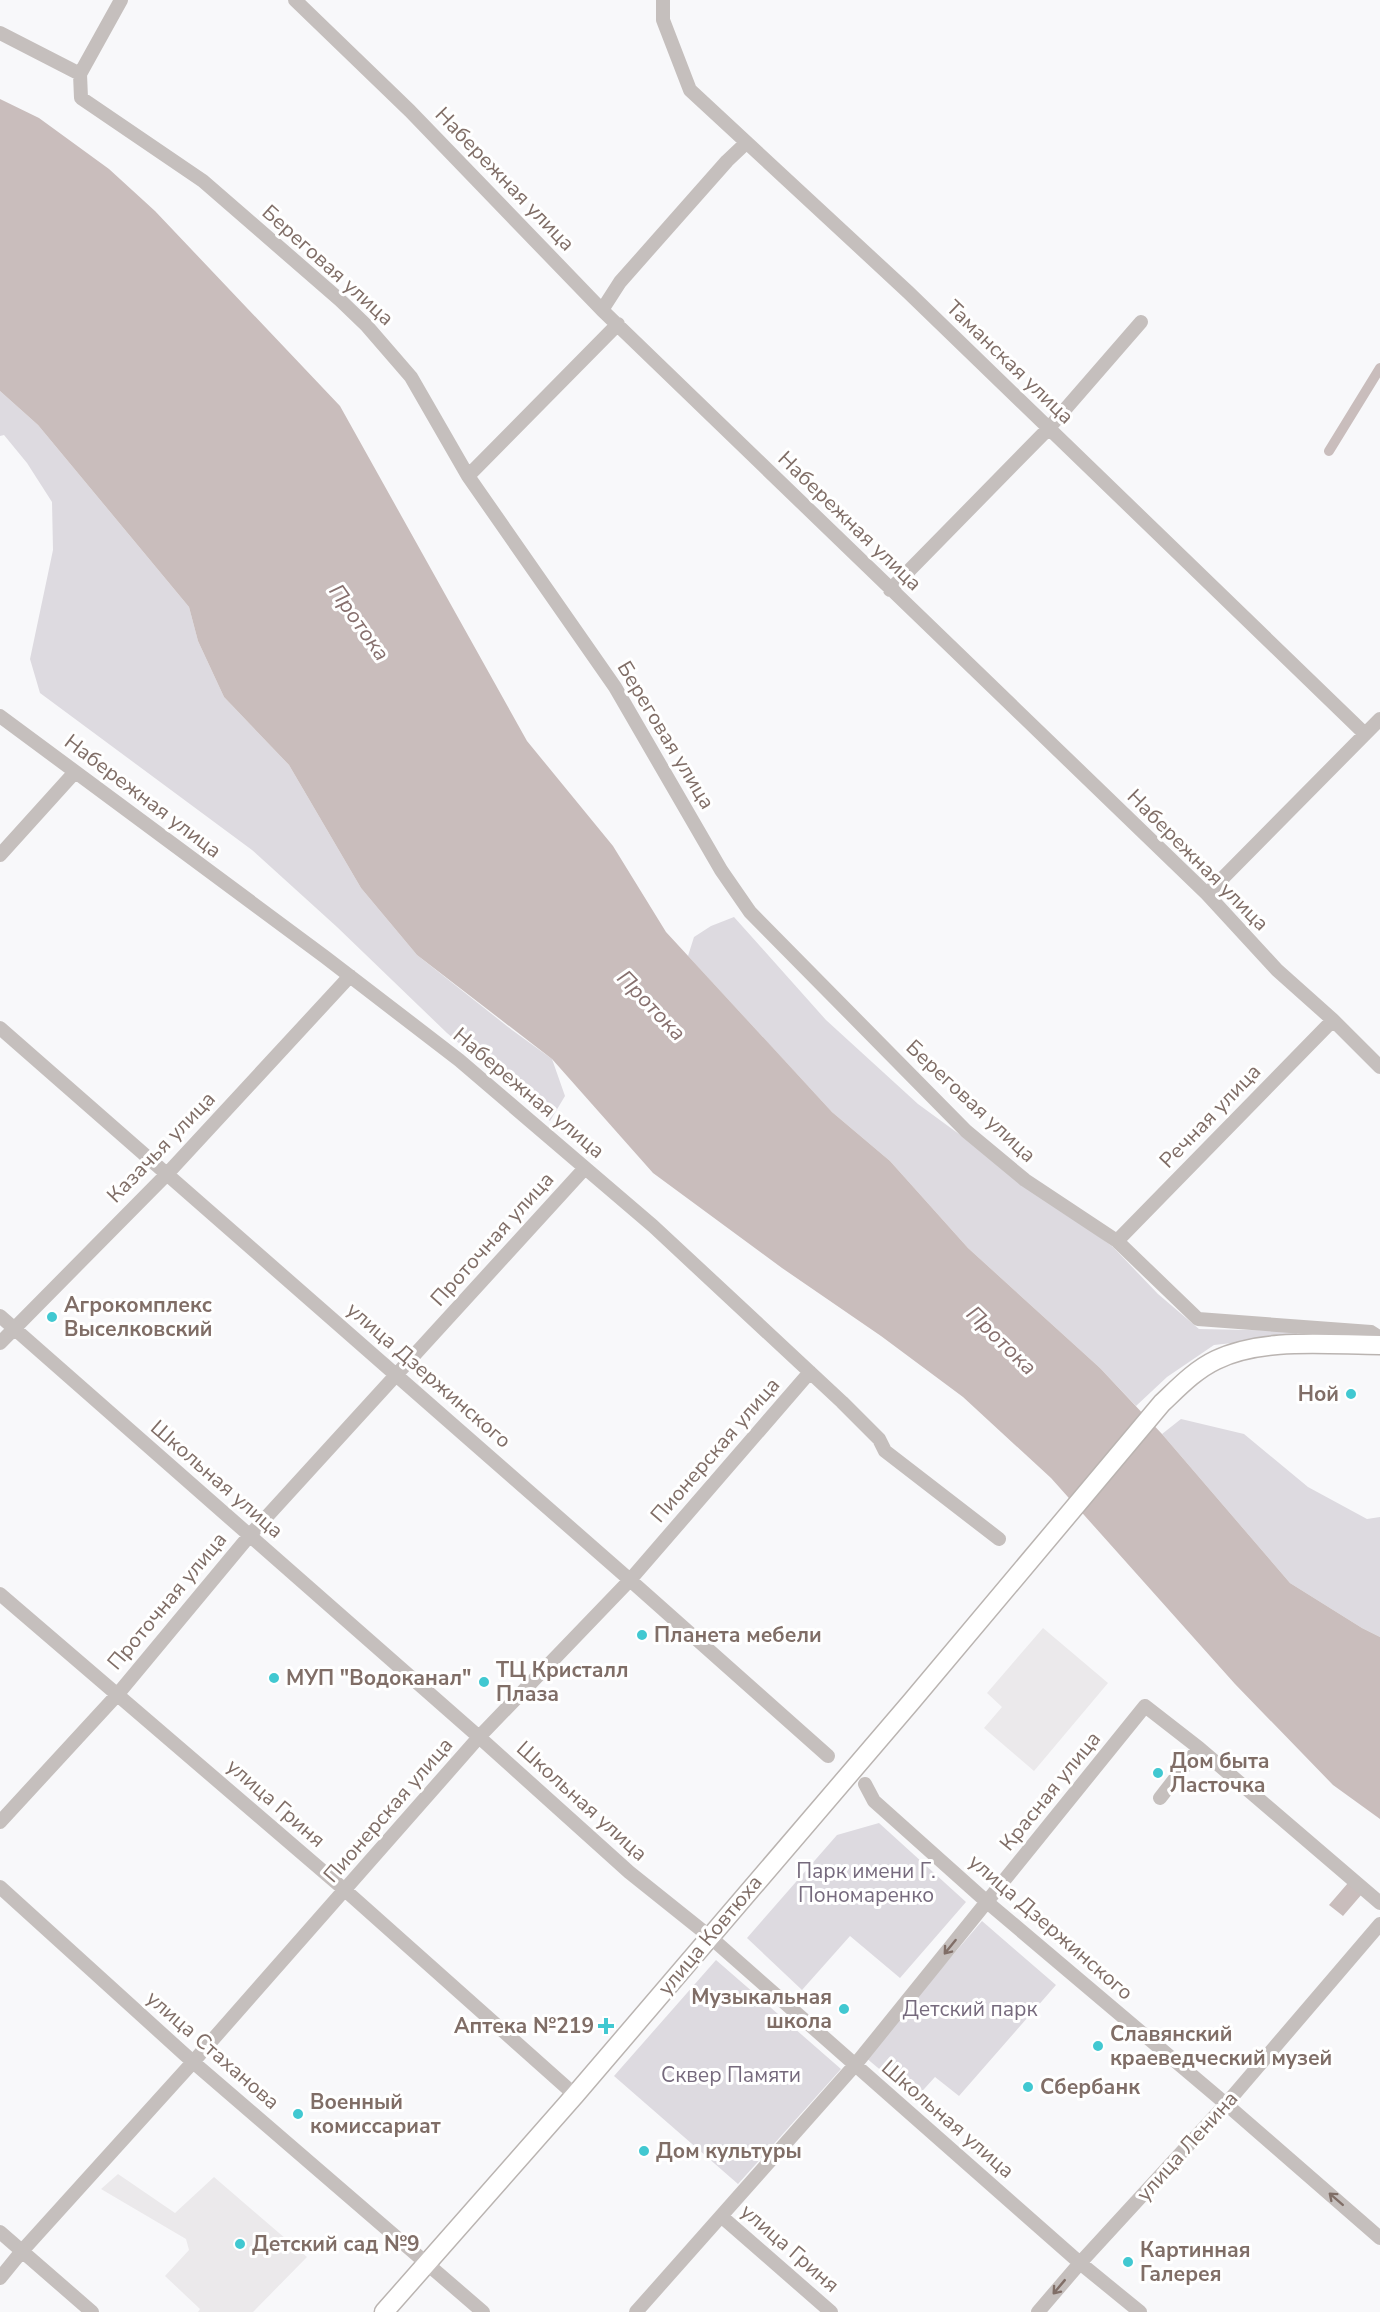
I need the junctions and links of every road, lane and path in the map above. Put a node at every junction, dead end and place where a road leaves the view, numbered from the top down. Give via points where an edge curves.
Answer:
1 (121, 0) edge
2 (295, 0) edge
3 (663, 0) edge
4 (0, 33) edge
5 (80, 74) junction
6 (746, 143) junction
7 (602, 310) junction
8 (1142, 322) dead end
9 (618, 324) junction
10 (1048, 429) junction
11 (468, 476) junction
12 (890, 590) junction
13 (0, 716) edge
14 (1380, 719) edge
15 (1365, 734) junction
16 (75, 772) junction
17 (0, 855) edge
18 (1207, 894) junction
19 (350, 976) junction
20 (1333, 1020) junction
21 (0, 1028) edge
22 (1380, 1066) edge
23 (585, 1168) junction
24 (167, 1174) junction
25 (1117, 1241) junction
26 (0, 1316) edge
27 (14, 1328) junction
28 (1380, 1338) edge
29 (0, 1343) edge
30 (1380, 1345) edge
31 (810, 1372) junction
32 (397, 1375) junction
33 (250, 1535) junction
34 (999, 1539) dead end
35 (630, 1580) junction
36 (0, 1594) edge
37 (117, 1695) junction
38 (479, 1737) junction
39 (1198, 1748) junction
40 (828, 1756) dead end
41 (865, 1784) dead end
42 (1160, 1798) dead end
43 (0, 1822) edge
44 (0, 1887) edge
45 (346, 1891) junction
46 (987, 1902) junction
47 (1380, 1903) edge
48 (1380, 1924) edge
49 (709, 1936) junction
50 (193, 2062) junction
51 (855, 2065) junction
52 (575, 2095) junction
53 (1226, 2104) junction
54 (721, 2216) junction
55 (0, 2232) edge
56 (1380, 2238) edge
57 (22, 2251) junction
58 (1080, 2263) junction
59 (428, 2264) junction
60 (0, 2278) edge
61 (92, 2312) edge
62 (384, 2312) edge
63 (483, 2312) edge
64 (636, 2312) edge
65 (831, 2312) edge
66 (1038, 2312) edge
67 (1140, 2312) edge

1 - 5 street
2 - 7 street, Набережная улица via 410,111
3 - 6 street, Таманская улица via 663,20 690,90
4 - 5 street
5 - 11 street, Береговая улица via 81,98 203,181 366,325 411,377
6 - 7 street via 620,282
6 - 10 street, Таманская улица via 908,292
7 - 9 street, Набережная улица
8 - 10 street
9 - 11 street
9 - 12 street, Набережная улица
10 - 12 street
10 - 15 street, Таманская улица
11 - 25 street, Береговая улица via 615,687 721,870 750,912 966,1131 1025,1180
12 - 18 street, Набережная улица
13 - 16 street, Набережная улица
14 - 15 street
15 - 18 street
16 - 17 street
16 - 19 street, Набережная улица
18 - 20 street, Набережная улица via 1277,970
19 - 23 street, Набережная улица via 459,1060
19 - 24 street, Казачья улица
20 - 22 street, Набережная улица
20 - 25 street, Речная улица
21 - 24 street, улица Дзержинского
23 - 31 street, Набережная улица
23 - 32 street, Проточная улица
24 - 27 street, Казачья улица
24 - 32 street, улица Дзержинского
25 - 28 street, Береговая улица via 1198,1319 1371,1332
26 - 27 street, Школьная улица
27 - 29 street, Казачья улица
27 - 33 street, Школьная улица
30 - 49 main road, улица Ковтюха via 1276,1346 1215,1360 1191,1376 1162,1403
31 - 34 street, Набережная улица via 879,1439 885,1451
31 - 35 street, Пионерская улица
32 - 33 street, Проточная улица
32 - 35 street, улица Дзержинского
33 - 37 street, Проточная улица
33 - 38 street, Школьная улица
35 - 38 street, Пионерская улица
35 - 40 street, улица Дзержинского
36 - 37 street, улица Гриня
37 - 43 street, Проточная улица
37 - 45 street, улица Гриня
38 - 45 street, Пионерская улица
38 - 49 street, Школьная улица via 629,1872
39 - 42 street
39 - 46 street, Красная улица via 1145,1706
39 - 47 street
41 - 46 street, улица Дзержинского via 874,1802
44 - 50 street, улица Стаханова
45 - 50 street, Пионерская улица
45 - 52 street, улица Гриня
46 -> 51 street, Красная улица
46 - 53 street, улица Дзержинского
48 - 53 street, улица Ленина
49 - 51 street, Школьная улица
49 - 52 main road, улица Ковтюха
50 - 57 street, Пионерская улица
50 - 59 street, улица Стаханова
51 - 54 street, Красная улица
51 - 58 street, Школьная улица
52 - 59 main road, улица Ковтюха
56 -> 53 street, улица Дзержинского
53 - 58 street, улица Ленина
54 - 64 street, Красная улица
54 - 65 street, улица Гриня
55 - 57 street
57 - 60 street, Пионерская улица
57 - 61 street
58 -> 66 street, улица Ленина
58 - 67 street, Школьная улица
59 - 62 main road, улица Ковтюха
59 - 63 street, улица Стаханова

